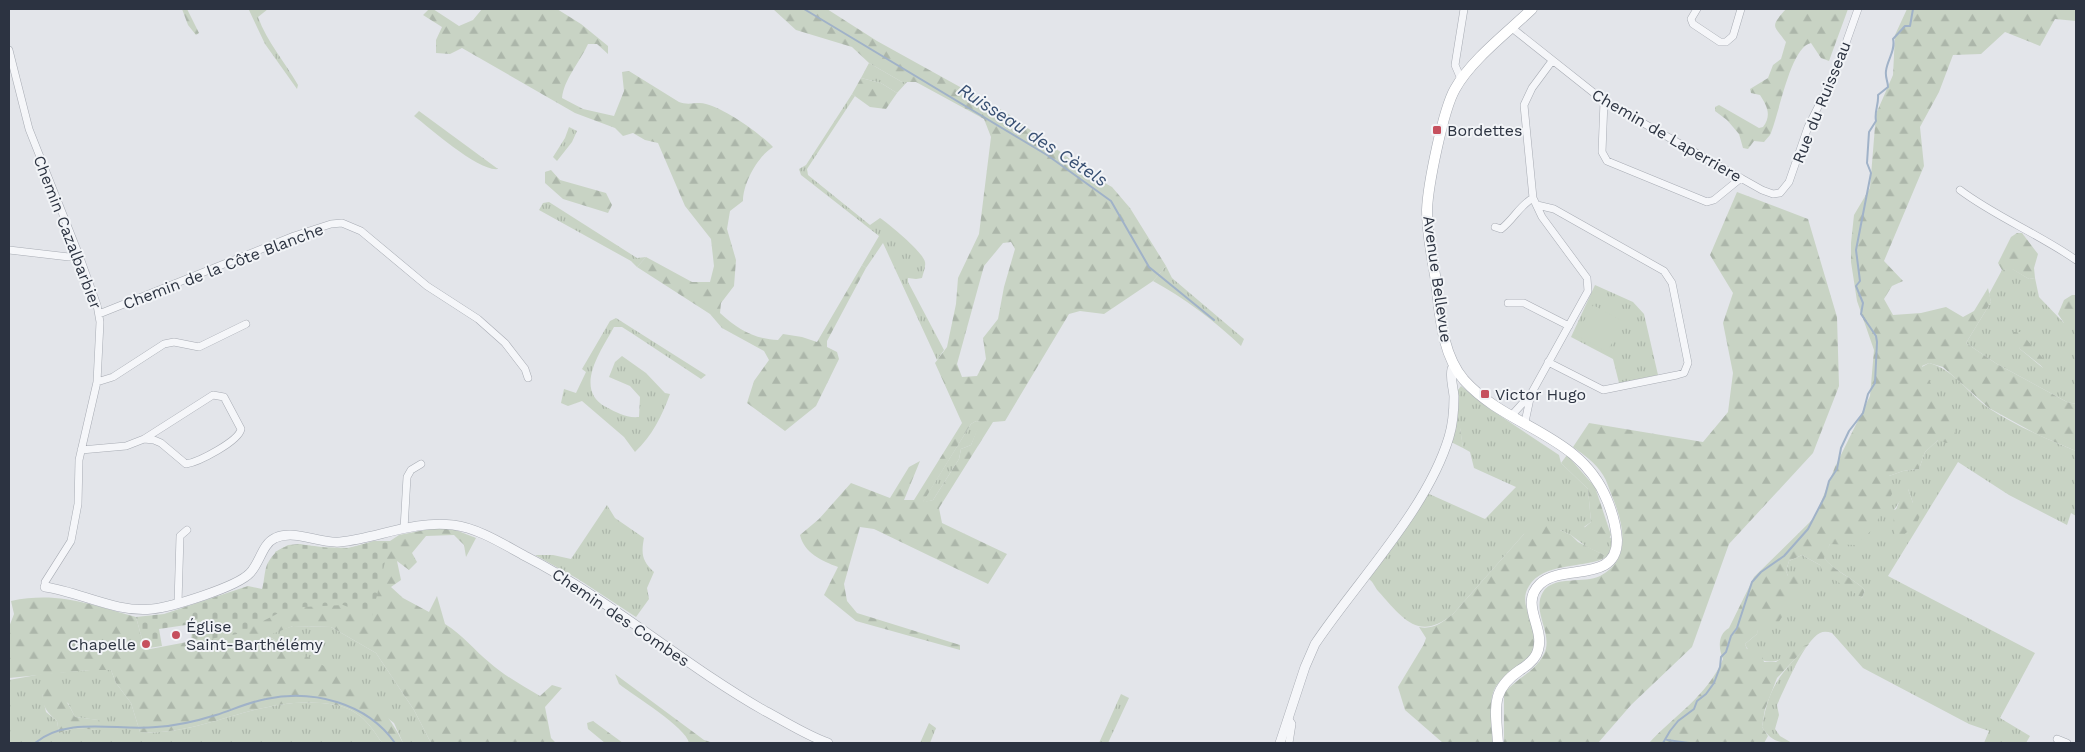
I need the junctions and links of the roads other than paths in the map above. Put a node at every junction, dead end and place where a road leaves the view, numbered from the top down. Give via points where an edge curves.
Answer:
1 (1464, 9) edge
2 (1532, 9) edge
3 (1697, 9) edge
4 (1741, 9) edge
5 (1858, 9) edge
6 (1512, 28) junction
7 (9, 50) edge
8 (1552, 62) junction
9 (1464, 76) junction
10 (1604, 102) junction
11 (1741, 178) junction
12 (1960, 190) dead end
13 (1780, 193) joint
14 (1533, 198) junction
15 (1537, 205) junction
16 (1495, 228) dead end
17 (9, 250) edge
18 (79, 254) junction
19 (2076, 260) edge
20 (1508, 302) dead end
21 (99, 314) junction
22 (246, 324) dead end
23 (1569, 326) junction
24 (1548, 362) junction
25 (1458, 372) junction
26 (528, 378) dead end
27 (97, 382) junction
28 (1531, 394) junction
29 (1512, 415) junction
30 (1525, 422) junction
31 (144, 439) junction
32 (80, 450) junction
33 (421, 464) dead end
34 (404, 529) junction
35 (186, 530) dead end
36 (45, 587) joint
37 (178, 603) junction
38 (1288, 718) junction
39 (2057, 739) dead end
40 (828, 743) edge
41 (1280, 743) edge
42 (1289, 743) edge
43 (1498, 743) edge
44 (2067, 743) edge

1 - 9 street via 1456,58 1456,72
2 - 6 main road, Avenue Bellevue
3 - 4 street via 1691,19 1693,24 1720,42 1726,42 1733,36
5 - 13 street, Rue du Ruisseau via 1836,71 1808,127 1789,182
6 - 8 street, Chemin de Laperriere
6 - 9 main road, Avenue Bellevue
7 - 18 street, Chemin Cazalbarbier via 28,129
8 - 10 street, Chemin de Laperriere
8 - 14 street via 1532,88 1524,106
9 - 25 main road, Avenue Bellevue via 1449,102 1427,212 1444,336
10 - 11 street, Chemin de Laperriere
10 - 11 street via 1602,152 1607,161 1707,202
11 - 13 street, Chemin de Laperriere via 1762,190
12 - 19 street
14 - 15 street
14 - 16 street via 1519,207 1505,226
15 - 23 street via 1542,217 1587,278 1588,291
15 - 24 street via 1554,209 1664,271 1672,283 1688,363 1684,373 1603,390
17 - 18 street via 69,257
18 - 21 street, Chemin Cazalbarbier
20 - 23 street via 1524,303
21 - 26 street, Chemin de la Côte Blanche via 294,236 342,223 361,231 427,286 478,319 505,343
21 - 27 street, Chemin Cazalbarbier
22 - 27 street via 198,347 174,342 164,344 112,377
23 - 24 street
24 - 28 street
25 - 29 main road via 1484,399
25 - 38 street via 1448,438 1427,484 1377,561 1311,652
27 - 32 street, Chemin Cazalbarbier
28 - 29 street
28 - 30 street
29 - 30 main road
30 - 43 main road via 1578,458 1593,473 1610,508 1617,543 1613,557 1604,566 1554,576 1541,583 1535,591 1532,607 1539,647 1533,660 1509,678 1499,691 1496,704
31 - 31 street via 162,443 186,464 198,461 238,437 241,429 224,397 212,395
31 - 32 street via 126,446
32 - 36 street, Chemin Cazalbarbier via 78,504 71,541
33 - 34 street via 407,477
34 - 37 street, Chemin des Combes via 339,542 292,534 281,536 272,539 252,572 244,578
34 - 40 street, Chemin des Combes via 454,525 494,540 589,593 730,690 806,734
35 - 37 street via 180,536
36 - 37 street, Chemin des Combes via 132,610 163,608
38 - 41 street
38 - 42 street via 1292,724
39 - 44 street

